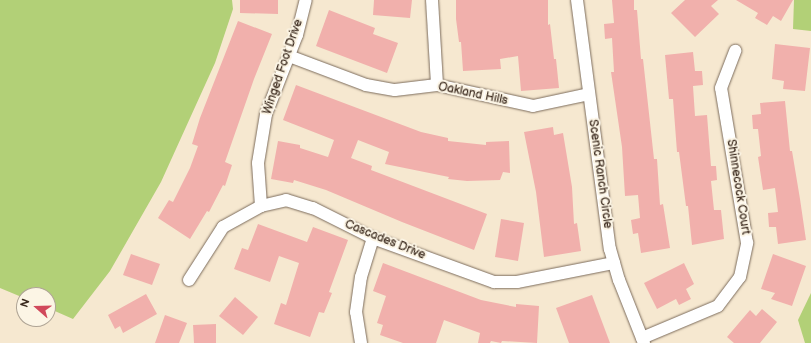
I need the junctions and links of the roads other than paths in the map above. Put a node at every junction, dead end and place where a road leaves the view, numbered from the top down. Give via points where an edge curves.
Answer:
1 (306, 0) edge
2 (432, 0) edge
3 (577, 0) edge
4 (735, 51) dead end
5 (289, 56) junction
6 (437, 84) junction
7 (589, 94) junction
8 (261, 206) junction
9 (373, 238) junction
10 (614, 263) junction
11 (189, 280) dead end
12 (643, 341) edge
13 (361, 343) edge

1 - 5 street, Winged Foot Drive
2 - 6 street
3 - 7 street, Scenic Ranch Circle
4 - 12 street, Shinnecock Court via 721,88 747,243 740,277 718,306
5 - 6 street, Oakland Hills via 366,85 395,90
5 - 8 street, Winged Foot Drive via 266,114 258,163
6 - 7 street, Oakland Hills via 533,106
7 - 10 street, Scenic Ranch Circle via 608,237
8 - 9 street, Cascades Drive via 286,200 313,208
8 - 11 street, Cascades Drive via 223,227
9 - 10 street, Cascades Drive via 494,282 517,282
9 - 13 street via 361,277 356,312
10 - 12 street, Scenic Ranch Circle

